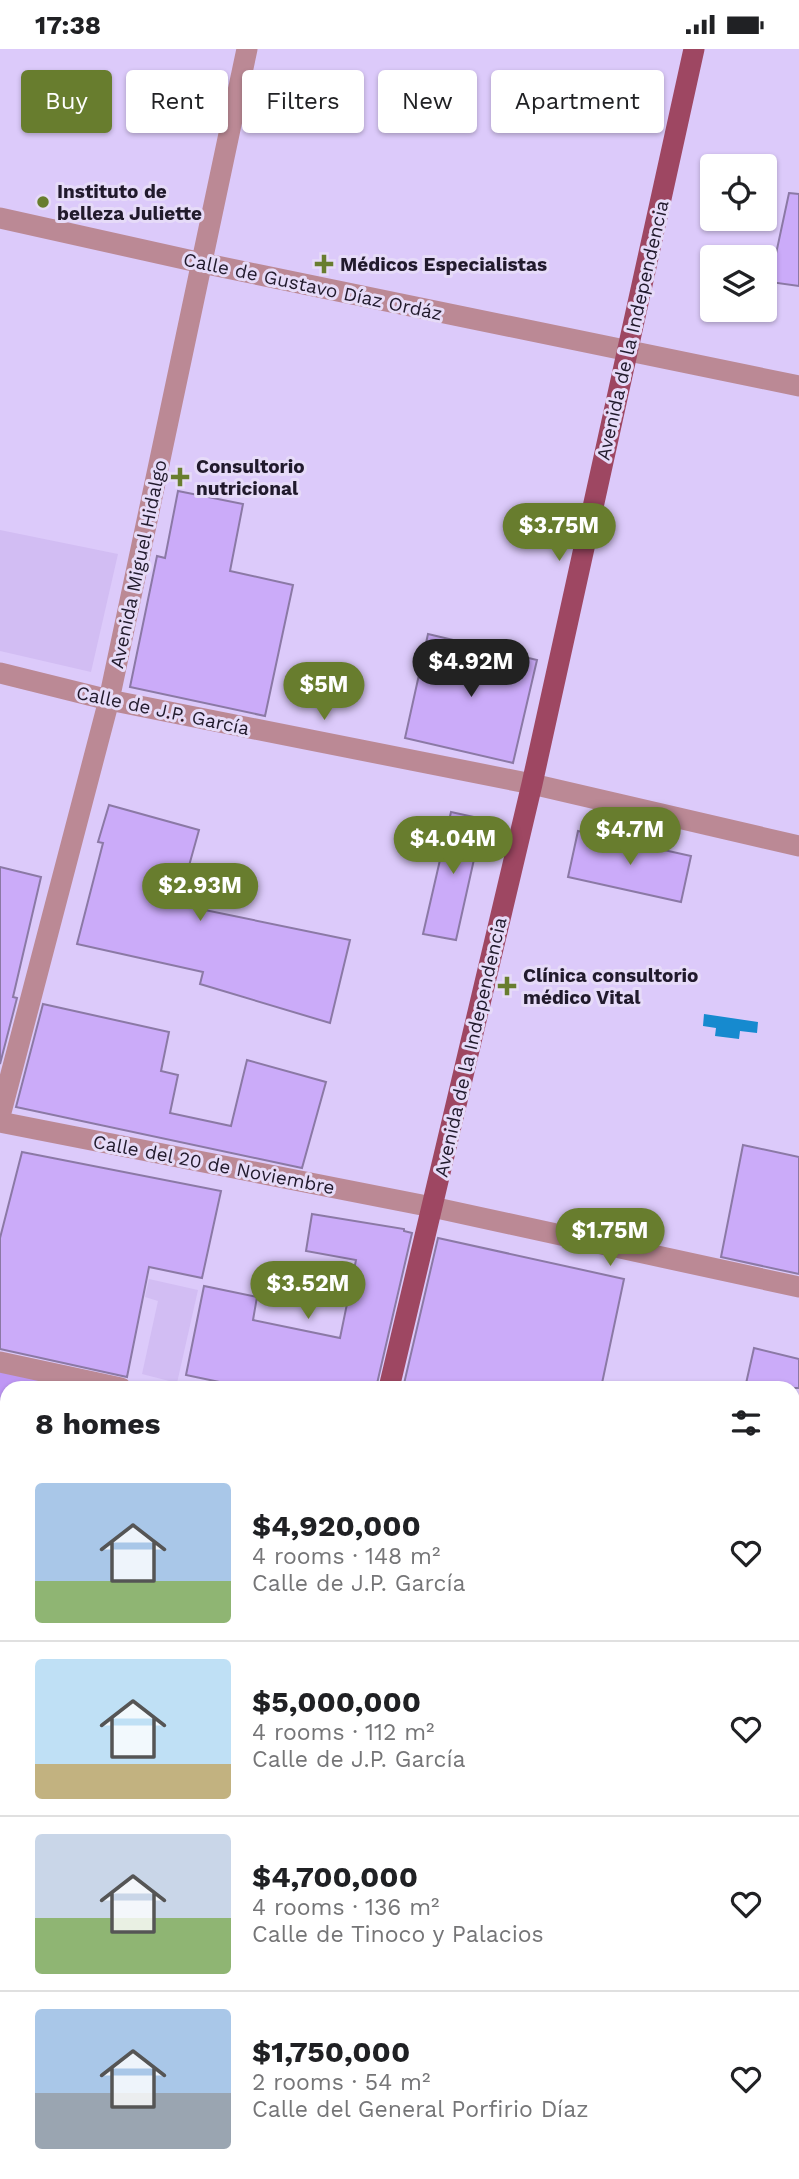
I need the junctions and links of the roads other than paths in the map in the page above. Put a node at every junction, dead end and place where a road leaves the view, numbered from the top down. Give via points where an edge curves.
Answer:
1 (247, 49) edge
2 (694, 49) edge
3 (0, 218) edge
4 (202, 263) junction
5 (627, 351) junction
6 (799, 386) edge
7 (0, 673) edge
8 (109, 700) junction
9 (532, 784) junction
10 (799, 846) edge
11 (0, 1116) edge
12 (0, 1122) edge
13 (430, 1207) junction
14 (799, 1287) edge
15 (0, 1362) edge
16 (88, 1381) edge
17 (391, 1381) edge

1 - 4 street, Avenida Miguel Hidalgo
2 - 5 main road, Avenida de la Independencia
3 - 4 street, Calle de Gustavo Díaz Ordáz
4 - 5 street, Calle de Gustavo Díaz Ordáz
4 - 8 street, Avenida Miguel Hidalgo
5 - 6 street, Calle de Gustavo Díaz Ordáz
5 - 9 main road, Avenida de la Independencia
7 - 8 street, Calle de J.P. García
8 - 9 street, Calle de J.P. García
8 - 11 street, Avenida Miguel Hidalgo
9 - 10 street, Calle de J.P. García
9 - 13 main road, Avenida de la Independencia
12 - 13 street, Calle del 20 de Noviembre
13 - 14 street, Calle del 20 de Noviembre
13 - 17 main road, Avenida de la Independencia
15 - 16 street

